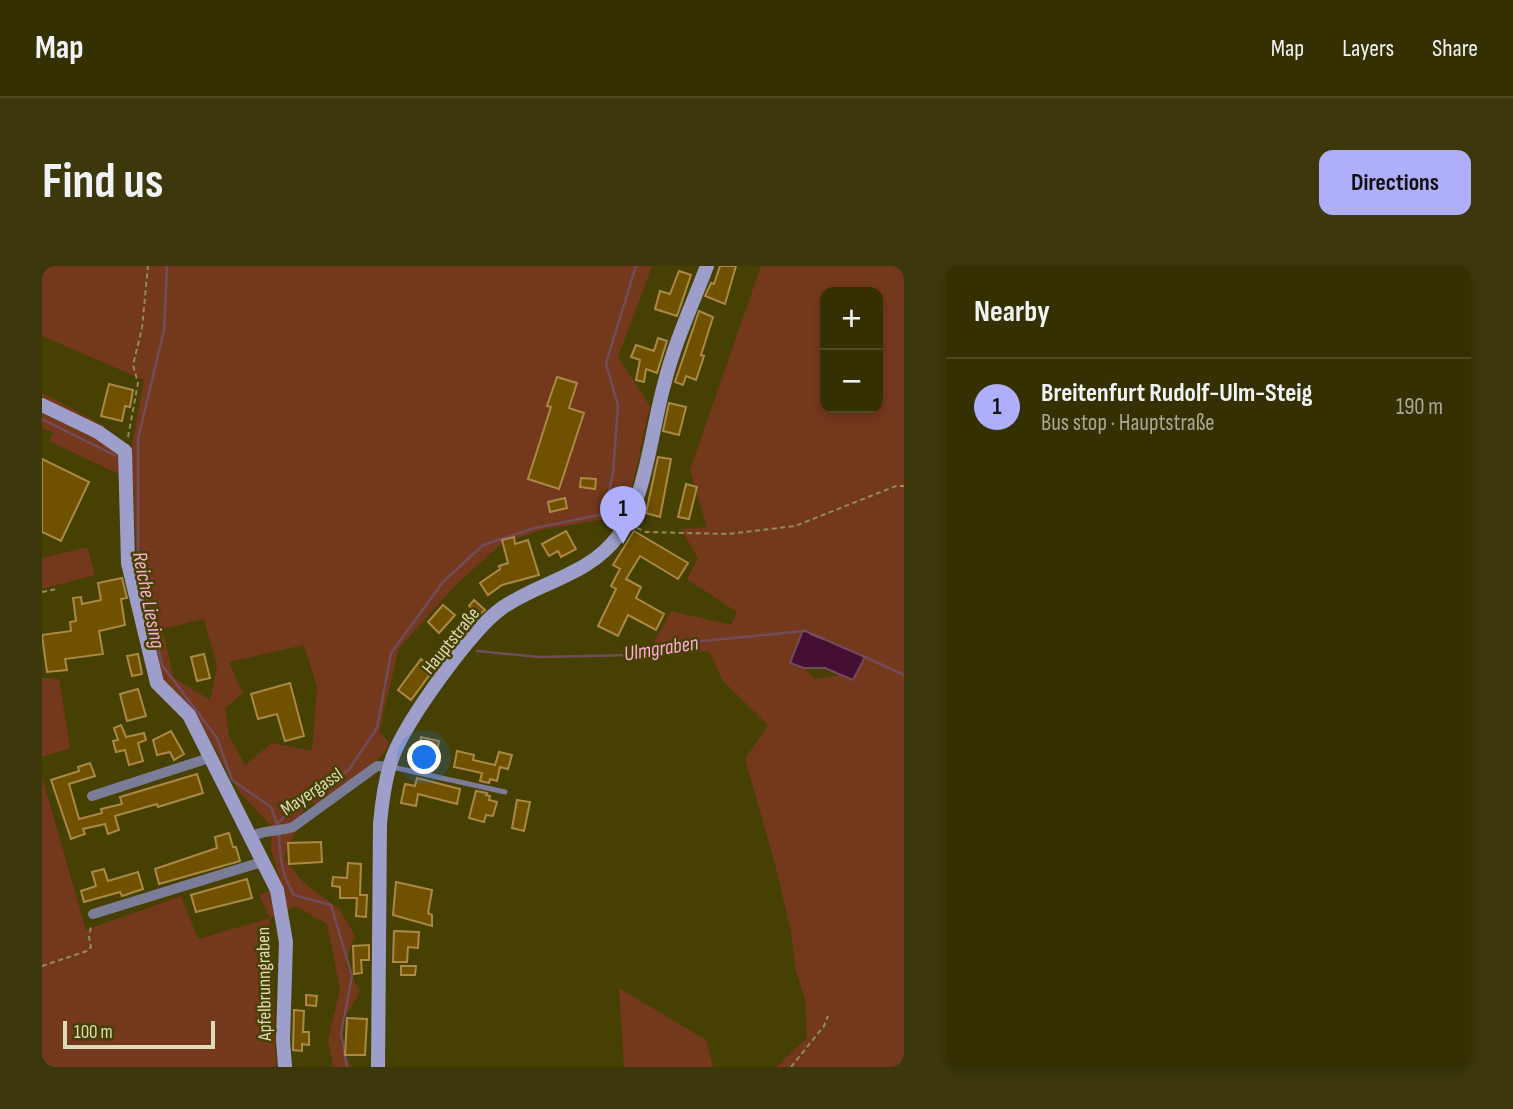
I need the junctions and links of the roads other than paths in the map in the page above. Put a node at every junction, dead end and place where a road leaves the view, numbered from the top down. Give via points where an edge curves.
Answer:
1 (708, 266) edge
2 (42, 405) edge
3 (209, 758) junction
4 (390, 767) junction
5 (505, 792) dead end
6 (92, 796) dead end
7 (250, 838) junction
8 (262, 862) junction
9 (93, 914) road end
10 (285, 1067) edge
11 (378, 1067) edge

1 - 4 main road, Hauptstraße via 675,347 640,489 626,524 591,562 501,609 474,635 411,722
2 - 3 main road, Apfelbrunngraben via 98,432 125,451 128,563 155,677 189,715
3 - 6 street
3 - 7 main road, Apfelbrunngraben
4 - 5 lane
4 - 7 street, Mayergassl via 377,766 293,827
4 - 11 main road, Hauptstraße via 379,841
7 - 8 main road, Apfelbrunngraben
8 - 9 street
8 - 10 main road, Apfelbrunngraben via 277,890 286,942

